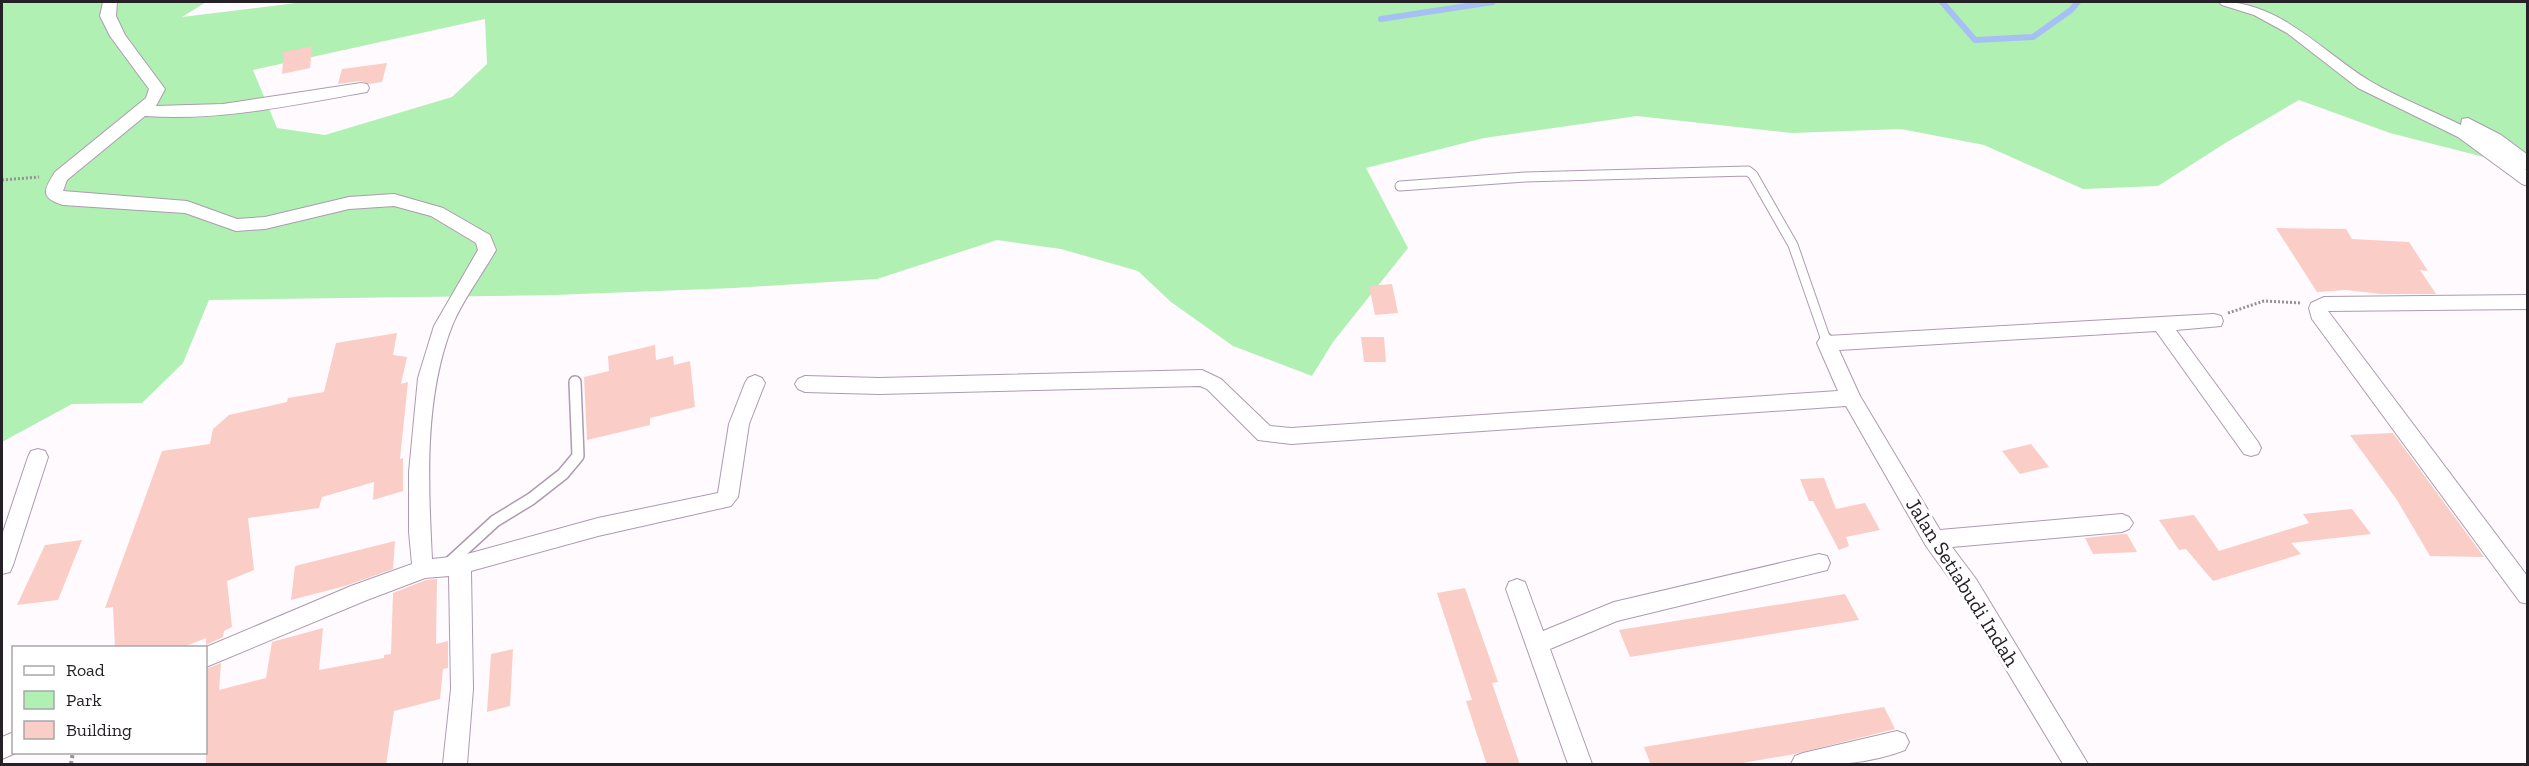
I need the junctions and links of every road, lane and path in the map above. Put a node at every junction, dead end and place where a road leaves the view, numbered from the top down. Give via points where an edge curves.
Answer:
1 (110, 2) edge
2 (2256, 2) edge
3 (2233, 3) edge
4 (361, 88) dead end
5 (140, 110) junction
6 (2528, 164) edge
7 (61, 176) junction
8 (2, 180) edge
9 (2528, 180) edge
10 (1400, 186) dead end
11 (2528, 302) edge
12 (2320, 306) junction
13 (2214, 321) joint
14 (2162, 325) junction
15 (1827, 343) junction
16 (575, 382) dead end
17 (755, 383) dead end
18 (805, 384) dead end
19 (1851, 398) junction
20 (2251, 448) dead end
21 (38, 457) dead end
22 (2122, 523) dead end
23 (1934, 540) junction
24 (1819, 563) dead end
25 (2, 565) edge
26 (444, 567) junction
27 (1517, 589) dead end
28 (2528, 595) edge
29 (1538, 644) junction
30 (207, 657) edge
31 (1897, 742) dead end
32 (454, 765) edge
33 (1580, 765) edge
34 (1803, 765) edge
35 (2076, 765) edge

1 - 5 street via 108,16 118,36 157,89 153,100
2 - 6 street via 2290,17 2387,83 2495,139
3 - 9 street via 2292,30 2364,84 2464,134
4 - 5 street via 206,112
5 - 7 street
7 - 8 path
7 - 26 street via 54,194 63,199 187,207 236,225 266,223 349,203 394,200 437,212 484,238 487,250 443,326 426,381 419,484 421,559
10 - 15 lane via 1525,177 1748,171 1793,245
11 - 12 street
12 - 13 path via 2267,300 2244,305
12 - 28 street via 2319,314
13 - 14 street
14 - 15 street
14 - 20 street
15 - 19 street, Jalan Setiabudi Indah
16 - 26 lane via 578,456 563,474 495,521
17 - 26 street via 739,424 729,492 724,500 598,527
18 - 19 street via 879,386 1202,378 1214,384 1265,434 1291,436
19 - 23 street, Jalan Setiabudi Indah
21 - 25 street
22 - 23 street
23 - 35 street, Jalan Setiabudi Indah via 1968,586
24 - 29 street via 1614,612
26 - 30 street via 276,626
26 - 32 street via 462,689
27 - 29 street
29 - 33 street
31 - 34 street

